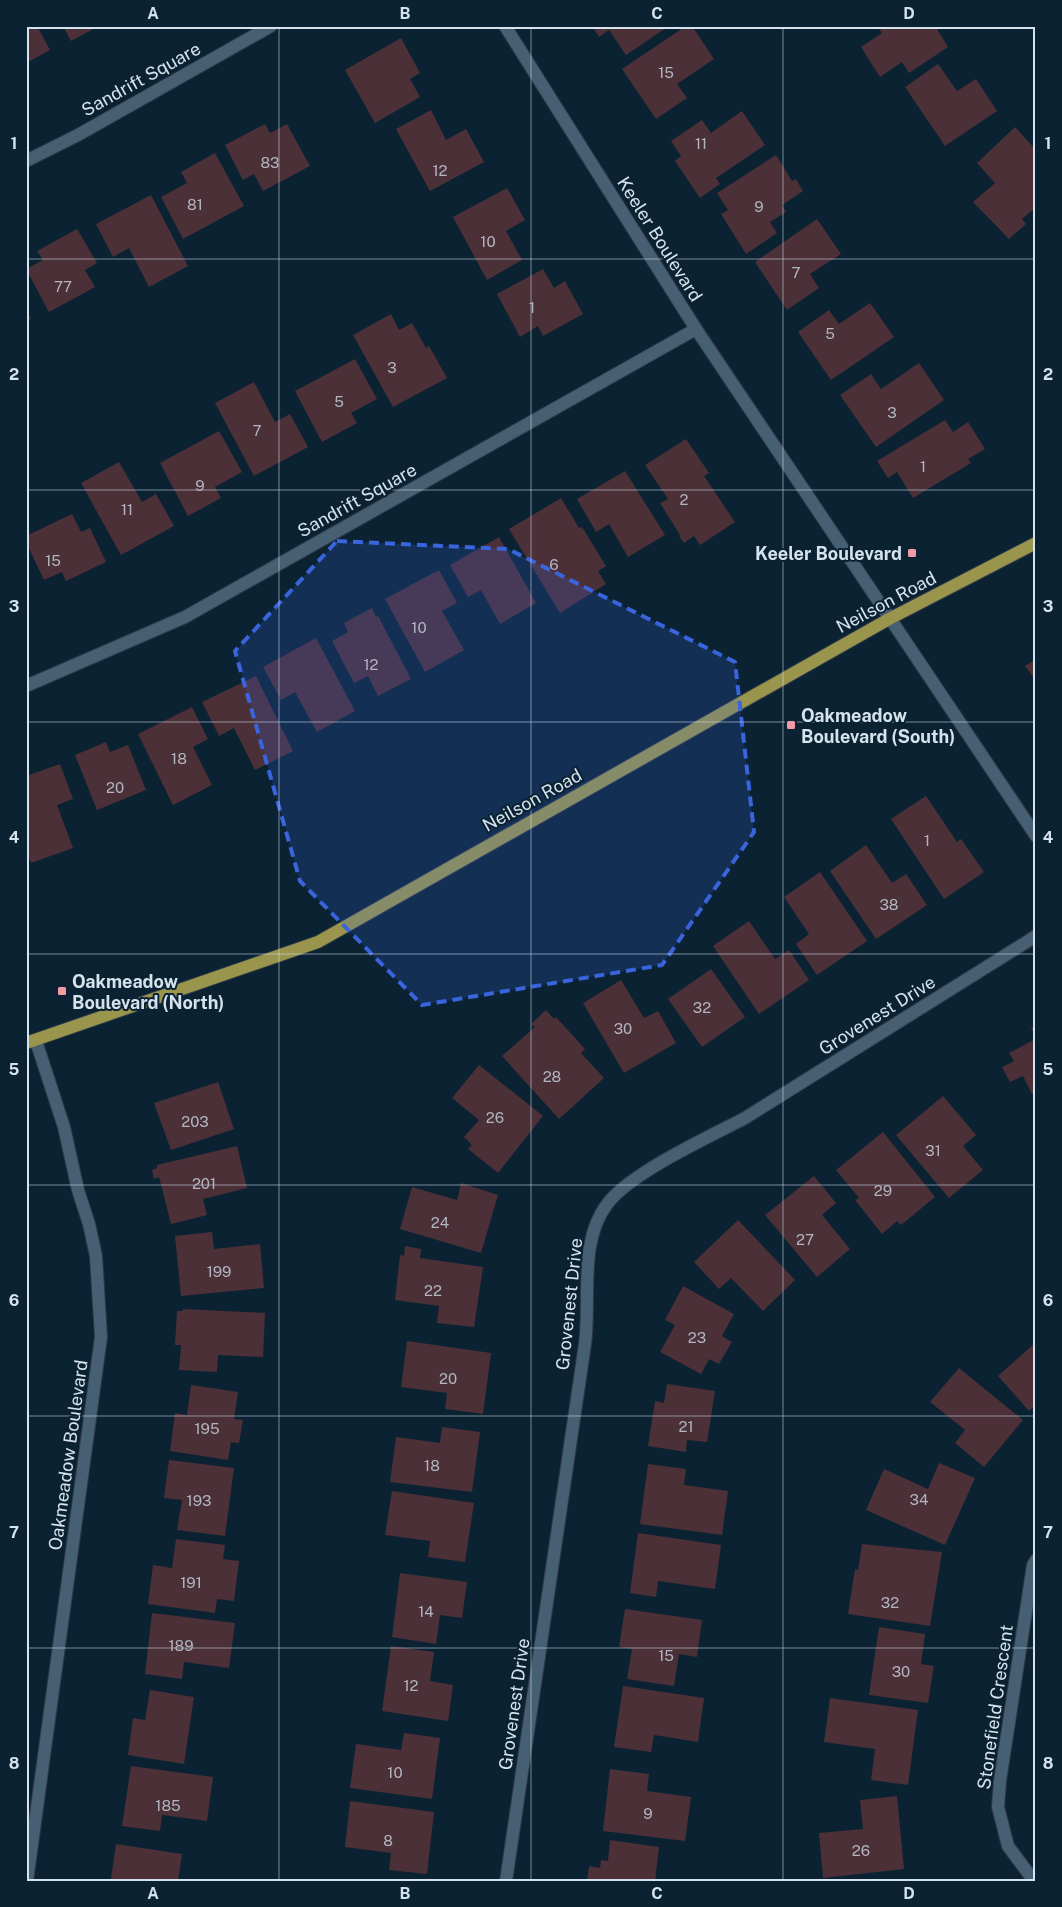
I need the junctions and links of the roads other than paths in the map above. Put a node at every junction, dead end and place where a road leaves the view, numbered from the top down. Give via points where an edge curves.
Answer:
1 (271, 26) edge
2 (505, 26) edge
3 (26, 161) edge
4 (696, 329) junction
5 (1036, 543) edge
6 (889, 619) junction
7 (26, 686) edge
8 (1036, 836) edge
9 (1036, 936) edge
10 (31, 1042) edge
11 (1036, 1560) edge
12 (27, 1881) edge
13 (506, 1881) edge
14 (1034, 1881) edge

1 - 3 street, Sandrift Square
2 - 4 street, Keeler Boulevard
4 - 6 street, Keeler Boulevard
4 - 7 street, Sandrift Square via 185,617
5 - 6 main road, Neilson Road
6 - 8 street
6 - 10 main road, Neilson Road via 318,942
9 - 13 street, Grovenest Drive via 745,1118 637,1178 608,1203 592,1235 586,1339
10 - 12 street, Oakmeadow Boulevard via 64,1127 89,1224 96,1256 101,1337
11 - 14 street, Stonefield Crescent via 998,1808 1008,1846

